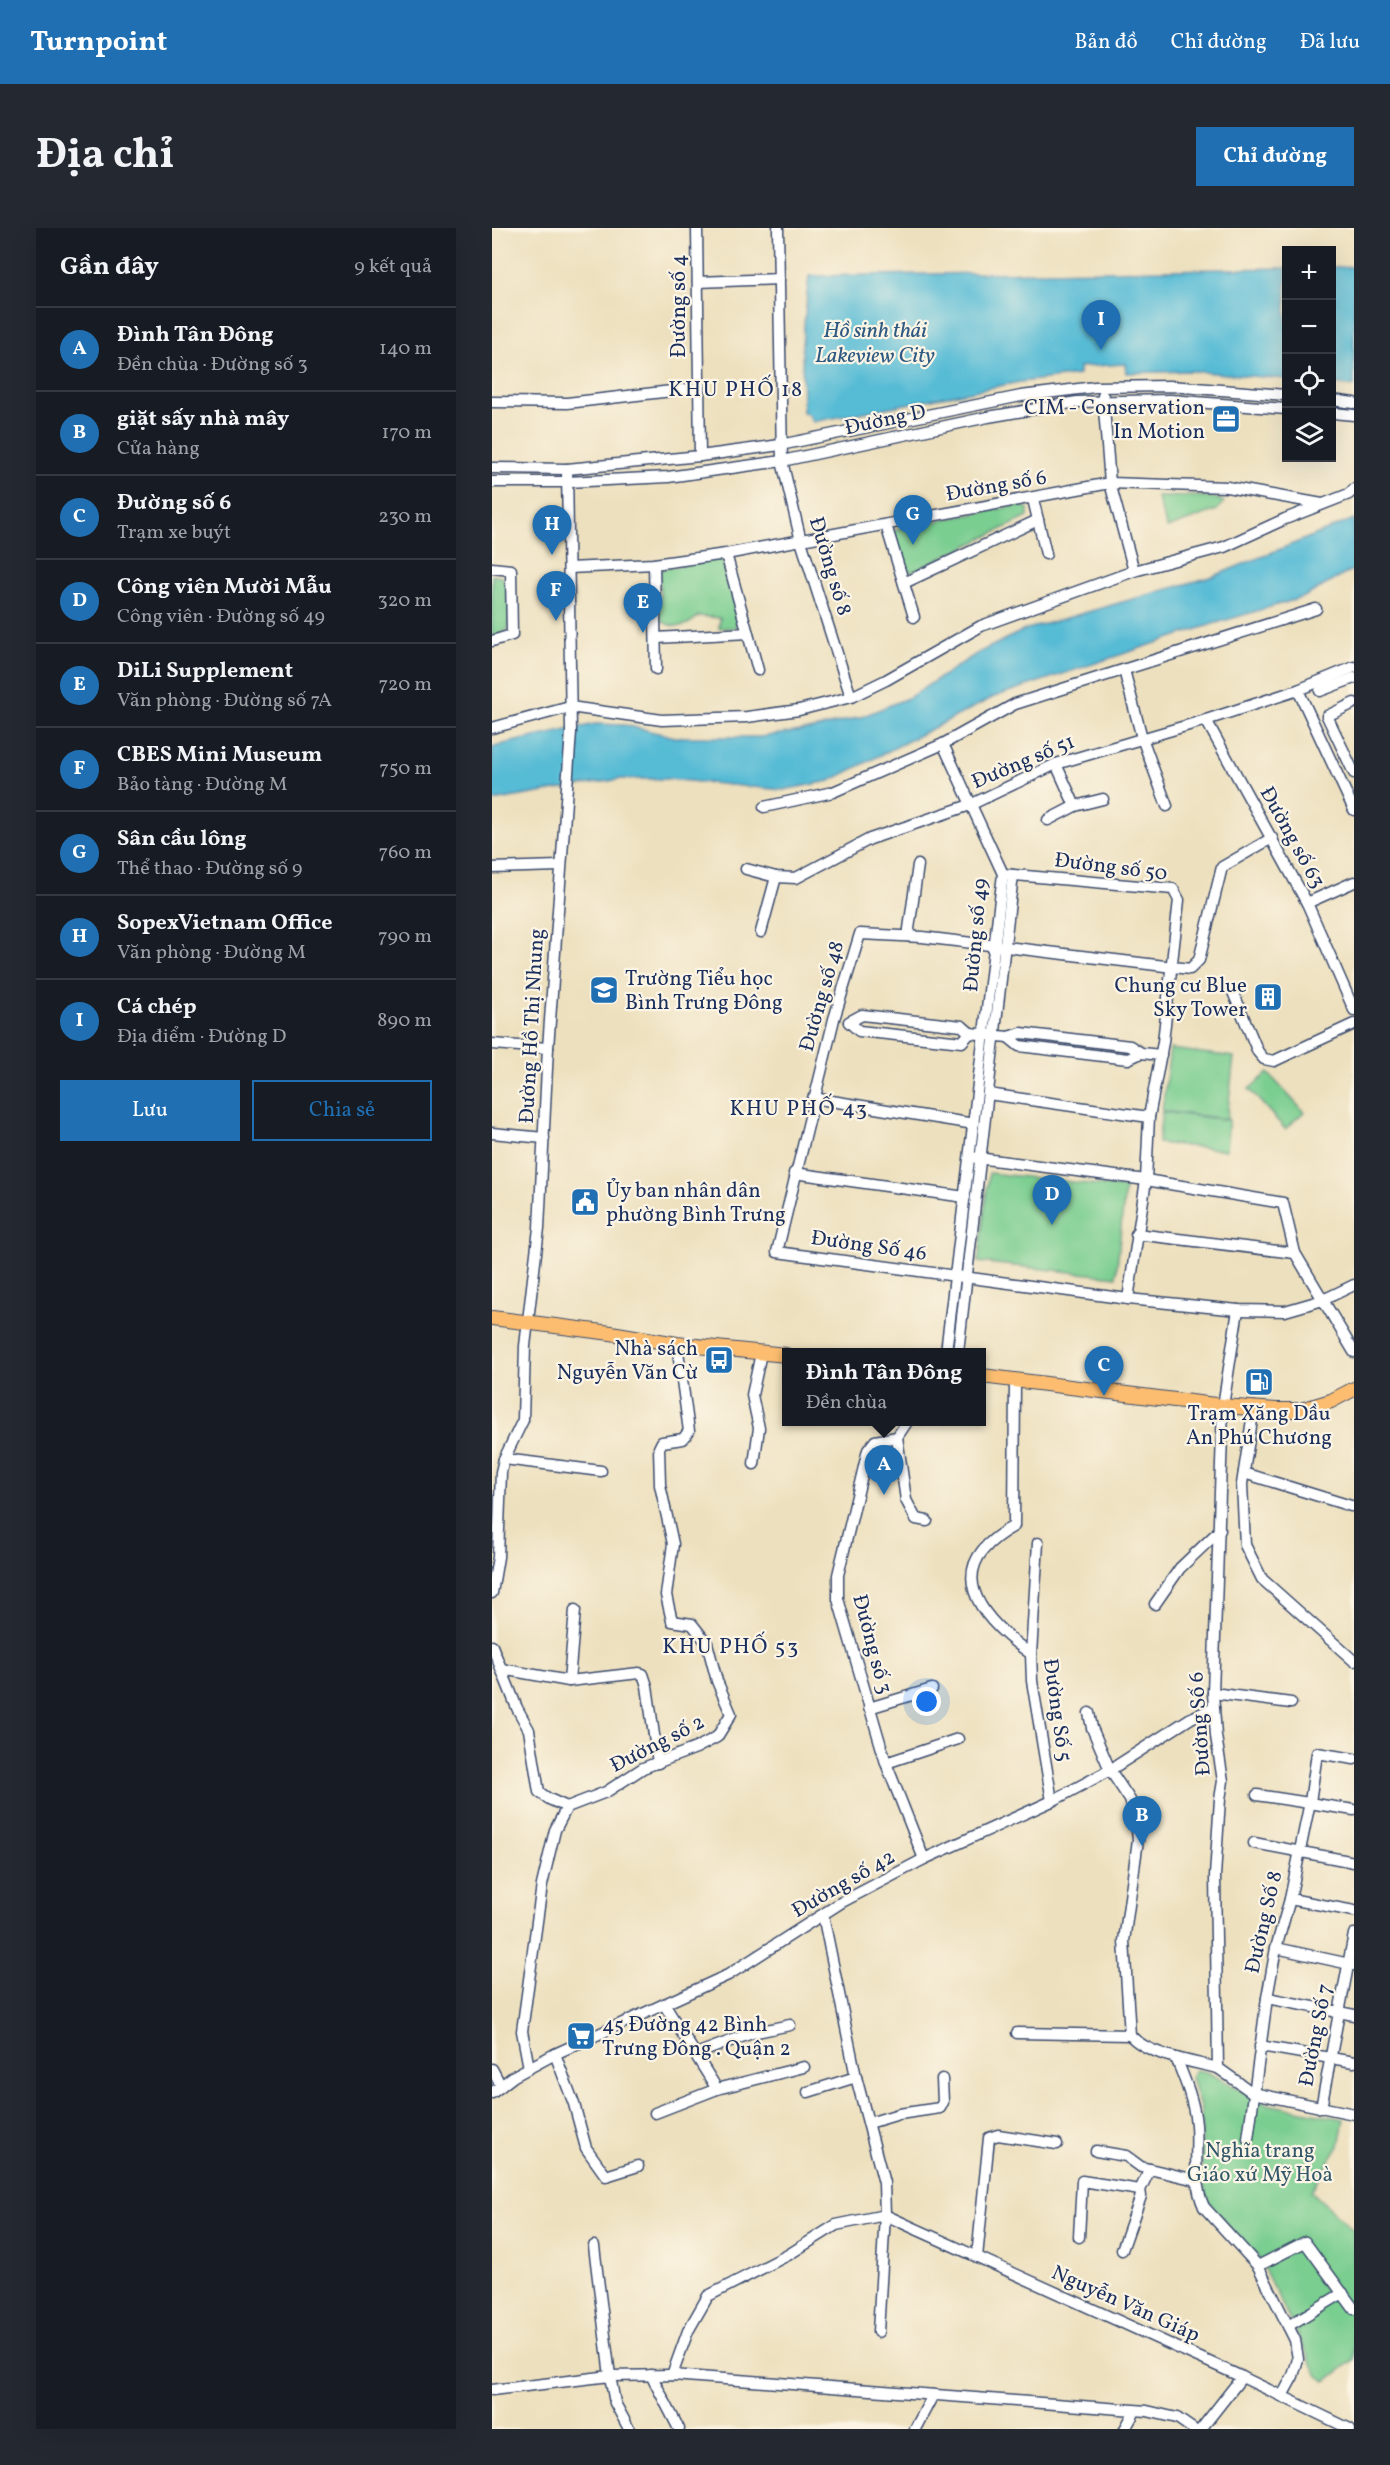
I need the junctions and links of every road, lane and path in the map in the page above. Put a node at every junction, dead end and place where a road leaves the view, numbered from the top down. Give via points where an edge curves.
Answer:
1 (697, 228) edge
2 (778, 228) edge
3 (779, 279) junction
4 (698, 282) junction
5 (1103, 387) junction
6 (698, 388) junction
7 (1282, 395) edge
8 (1336, 401) edge
9 (492, 402) edge
10 (1103, 402) junction
11 (1354, 403) edge
12 (1282, 409) edge
13 (1336, 413) edge
14 (1354, 415) edge
15 (780, 445) junction
16 (700, 456) junction
17 (782, 461) junction
18 (492, 468) edge
19 (567, 469) junction
20 (492, 482) edge
21 (567, 482) junction
22 (1110, 483) junction
23 (1354, 489) edge
24 (1275, 495) junction
25 (1033, 499) junction
26 (1323, 504) junction
27 (1284, 519) junction
28 (1038, 520) junction
29 (885, 525) junction
30 (801, 541) junction
31 (726, 554) junction
32 (1047, 554) dead end
33 (654, 564) junction
34 (492, 568) edge
35 (569, 568) junction
36 (1134, 571) junction
37 (904, 583) junction
38 (1316, 609) dead end
39 (914, 617) dead end
40 (748, 633) junction
41 (656, 638) junction
42 (492, 641) edge
43 (657, 669) dead end
44 (758, 670) dead end
45 (1124, 670) junction
46 (1353, 673) edge
47 (1298, 690) junction
48 (1320, 691) dead end
49 (851, 697) junction
50 (1354, 703) edge
51 (570, 707) junction
52 (1206, 720) junction
53 (492, 728) edge
54 (1142, 738) junction
55 (943, 744) junction
56 (1056, 764) junction
57 (1354, 772) edge
58 (1349, 788) edge
59 (1103, 799) dead end
60 (970, 805) junction
61 (1075, 806) junction
62 (1167, 806) dead end
63 (764, 807) dead end
64 (1354, 810) edge
65 (1048, 820) dead end
66 (1272, 838) junction
67 (918, 865) dead end
68 (560, 866) junction
69 (492, 868) edge
70 (746, 869) dead end
71 (1008, 874) junction
72 (776, 877) junction
73 (1354, 882) edge
74 (1307, 903) junction
75 (762, 932) dead end
76 (908, 936) junction
77 (1000, 946) junction
78 (1172, 967) junction
79 (1233, 992) dead end
80 (1354, 1010) edge
81 (834, 1019) junction
82 (849, 1022) junction
83 (1354, 1024) edge
84 (970, 1033) junction
85 (990, 1035) junction
86 (492, 1044) edge
87 (548, 1048) junction
88 (1161, 1055) junction
89 (988, 1094) junction
90 (813, 1098) junction
91 (1149, 1117) junction
92 (974, 1124) junction
93 (492, 1133) edge
94 (544, 1138) junction
95 (975, 1158) junction
96 (794, 1173) junction
97 (1146, 1180) junction
98 (965, 1197) junction
99 (1136, 1234) junction
100 (777, 1252) joint
101 (1295, 1253) junction
102 (961, 1278) junction
103 (1354, 1285) edge
104 (1128, 1299) junction
105 (1323, 1300) junction
106 (1238, 1310) junction
107 (492, 1318) edge
108 (529, 1322) junction
109 (677, 1344) junction
110 (947, 1348) edge
111 (958, 1348) edge
112 (1354, 1352) edge
113 (761, 1353) junction
114 (782, 1355) edge
115 (986, 1376) edge
116 (1015, 1379) junction
117 (1354, 1389) edge
118 (1223, 1406) junction
119 (1254, 1407) junction
120 (904, 1426) edge
121 (897, 1437) junction
122 (504, 1459) junction
123 (754, 1464) dead end
124 (601, 1471) dead end
125 (1244, 1473) junction
126 (1351, 1506) dead end
127 (495, 1513) edge
128 (927, 1521) dead end
129 (1220, 1530) junction
130 (1038, 1543) dead end
131 (492, 1593) edge
132 (1155, 1604) dead end
133 (576, 1610) dead end
134 (492, 1646) edge
135 (1031, 1654) junction
136 (1354, 1661) edge
137 (501, 1670) junction
138 (569, 1681) junction
139 (932, 1689) dead end
140 (1213, 1693) junction
141 (1291, 1703) dead end
142 (869, 1708) junction
143 (1214, 1708) junction
144 (1089, 1713) dead end
145 (958, 1738) dead end
146 (1354, 1760) edge
147 (886, 1762) junction
148 (658, 1763) junction
149 (1110, 1770) junction
150 (1257, 1795) dead end
151 (1052, 1801) junction
152 (1310, 1802) junction
153 (567, 1807) junction
154 (1354, 1810) edge
155 (1254, 1843) dead end
156 (1299, 1851) junction
157 (924, 1859) junction
158 (1354, 1862) edge
159 (1290, 1899) junction
160 (1354, 1911) edge
161 (824, 1915) junction
162 (1354, 1934) edge
163 (1276, 1948) junction
164 (1352, 1964) edge
165 (1267, 1998) junction
166 (664, 2004) junction
167 (1339, 2011) junction
168 (1354, 2014) edge
169 (790, 2025) dead end
170 (1017, 2033) dead end
171 (1130, 2035) junction
172 (1260, 2046) junction
173 (555, 2054) junction
174 (696, 2054) junction
175 (1331, 2057) junction
176 (1176, 2058) junction
177 (1354, 2062) edge
178 (804, 2067) dead end
179 (529, 2068) junction
180 (1218, 2068) junction
181 (492, 2069) edge
182 (856, 2077) junction
183 (942, 2079) dead end
184 (496, 2089) edge
185 (717, 2089) junction
186 (808, 2092) dead end
187 (1253, 2093) junction
188 (1321, 2108) junction
189 (655, 2114) dead end
190 (1354, 2114) edge
191 (869, 2123) junction
192 (1248, 2139) dead end
193 (1057, 2144) dead end
194 (1096, 2151) dead end
195 (638, 2166) dead end
196 (1150, 2169) junction
197 (1196, 2180) junction
198 (1140, 2190) junction
199 (885, 2215) junction
200 (1079, 2237) dead end
201 (594, 2246) dead end
202 (1122, 2250) dead end
203 (977, 2257) junction
204 (1258, 2266) junction
205 (1343, 2293) junction
206 (1354, 2309) edge
207 (1288, 2326) junction
208 (878, 2332) dead end
209 (651, 2375) junction
210 (672, 2375) junction
211 (610, 2376) junction
212 (1242, 2377) junction
213 (492, 2390) edge
214 (933, 2395) junction
215 (1281, 2396) junction
216 (1135, 2411) junction
217 (629, 2429) edge
218 (680, 2429) edge
219 (915, 2429) edge
220 (1125, 2429) edge
221 (1193, 2429) edge
222 (1201, 2429) edge
223 (1350, 2429) edge

1 - 4 street, Đường số 4
2 - 3 street
3 - 4 street
3 - 15 street
4 - 6 street, Đường số 4
5 - 7 street, Đường D via 1170,386
5 - 10 street
5 - 15 street, Đường D via 1021,396
6 - 9 street via 567,403
6 - 16 street, Đường số 4
8 - 11 street
10 - 12 street, Đường D via 1170,400
10 - 17 street, Đường D via 1077,402 988,417
10 - 22 street
13 - 14 street
15 - 16 street, Đường D
15 - 17 street, Đường số 8
16 - 19 street, Đường D
17 - 21 street, Đường D via 668,477
17 - 30 street, Đường số 8
18 - 19 street, Đường D
19 - 21 street, Đường Hồ Thị Nhung
20 - 21 street, Đường D
21 - 35 street, Đường Hồ Thị Nhung
22 - 24 street, Đường số 6 via 1227,487
22 - 25 street, Đường số 6
22 - 36 street
23 - 26 street via 1349,495
24 - 26 street, Đường số 6
24 - 27 street via 1283,503
25 - 28 street
25 - 29 street, Đường số 6
26 - 27 street
27 - 36 street via 1224,548
28 - 32 street
28 - 37 street
29 - 30 street, Đường số 6
29 - 37 street
30 - 31 street, Đường số 6
30 - 49 street, Đường số 8
31 - 33 street, Đường số 6
31 - 40 street
33 - 35 street, Đường số 6
33 - 41 street
34 - 42 street via 511,570 512,635
35 - 51 street, Đường Hồ Thị Nhung
36 - 49 street via 981,626
37 - 39 street
38 - 45 street
40 - 41 street
40 - 44 street
41 - 43 street
45 - 54 street
45 - 55 street via 1015,704
46 - 47 street, Đường số 51
46 - 48 street
47 - 52 street, Đường số 51
47 - 58 street
49 - 51 street via 800,710 747,717 662,720
50 - 57 street via 1327,716
51 - 53 street
51 - 68 street, Đường Hồ Thị Nhung
52 - 54 street, Đường số 51
52 - 66 street, Đường số 63
54 - 56 street, Đường số 51
54 - 62 street
55 - 60 street, Đường số 49
55 - 63 street via 833,792
56 - 60 street, Đường số 51
56 - 61 street
58 - 64 street
59 - 61 street
60 - 71 street, Đường số 49
60 - 72 street, Đường số 51 via 870,839 796,878
61 - 65 street
66 - 74 street, Đường số 63
66 - 78 street, Đường số 48 via 1222,867 1199,960 1190,969
67 - 76 street
68 - 69 street
68 - 87 street, Đường Hồ Thị Nhung
70 - 72 street, Đường số 51
71 - 77 street, Đường số 49
71 - 78 street, Đường số 50 via 1173,889 1179,900
72 - 75 street
73 - 74 street
74 - 80 street, Đường số 63
76 - 77 street, Đường số 48
76 - 81 street, Đường số 48 via 860,934
77 - 78 street, Đường số 48
77 - 85 street, Đường số 49
78 - 88 street
79 - 83 street via 1264,1059 1274,1061
81 - 82 street
81 - 90 street, Đường số 48
82 - 84 street via 862,1015 962,1026
82 - 84 street via 859,1031 962,1042
84 - 85 street
85 - 88 street via 1008,1037 1021,1033 1130,1046 1141,1053
85 - 89 street
85 - 92 street, Đường số 49
86 - 87 street
87 - 94 street, Đường Hồ Thị Nhung
88 - 91 street
89 - 91 street
89 - 95 street
90 - 92 street
90 - 96 street, Đường số 48
91 - 97 street
92 - 95 street, Đường số 49
93 - 94 street
94 - 108 street, Đường Hồ Thị Nhung
95 - 97 street
95 - 98 street, Đường số 49
95 - 102 street
96 - 98 street
96 - 100 street, Đường số 48
97 - 99 street
97 - 101 street via 1283,1203
98 - 102 street, Đường số 49
99 - 101 street
99 - 104 street
100 - 102 street, Đường Số 46
101 - 105 street
102 - 104 street, Đường Số 46
102 - 110 street, Đường số 49
102 - 111 street
103 - 105 street, Đường Số 46
104 - 106 street, Đường Số 46
105 - 106 street, Đường Số 46 via 1285,1311
105 - 112 street
106 - 118 street, Đường Số 6
107 - 108 main road
108 - 109 main road
108 - 122 street, Đường Hồ Thị Nhung via 523,1420
109 - 113 main road
109 - 148 street, Đường số 2 via 688,1435 662,1442 659,1448 660,1485 673,1544 666,1595 672,1620 692,1624 707,1643 731,1714 717,1737
113 - 114 main road
113 - 123 street via 752,1395 759,1428
115 - 116 main road
116 - 118 main road
116 - 135 street, Đường Số 5 via 1014,1526 996,1536 979,1553 973,1569 974,1589 982,1610
117 - 119 main road via 1300,1410
118 - 119 main road
118 - 129 street, Đường Số 6
119 - 125 street
120 - 121 street
121 - 128 street via 906,1500 916,1519
121 - 142 street, Đường số 3 via 869,1446 838,1575 842,1619
122 - 124 street
122 - 127 street, Đường Hồ Thị Nhung
125 - 126 street
125 - 136 street via 1245,1545 1262,1579
127 - 131 street, Đường Hồ Thị Nhung via 498,1557
129 - 132 street via 1180,1568
129 - 140 street, Đường Số 6
130 - 135 street
133 - 138 street
134 - 137 street
135 - 151 street, Đường Số 5
137 - 138 street
137 - 153 street via 529,1730 538,1792
138 - 148 street via 643,1674
139 - 142 street
140 - 141 street
140 - 143 street, Đường Số 6
142 - 147 street, Đường số 3
143 - 149 street, Đường số 42 via 1191,1718
143 - 180 street, Đường Số 6 via 1223,1781 1215,1876
144 - 149 street
145 - 147 street
146 - 152 street, Đường Số 8 via 1317,1753
147 - 157 street, Đường số 3
148 - 153 street, Đường số 2 via 606,1792
149 - 151 street, Đường số 42
149 - 171 street via 1131,1800 1138,1840 1124,1941
150 - 152 street
151 - 157 street, Đường số 42
152 - 154 street
152 - 156 street, Đường Số 8
153 - 179 street via 555,1830 542,1885 522,2031
155 - 156 street
156 - 158 street
156 - 159 street, Đường Số 8
157 - 161 street, Đường số 42
159 - 160 street
159 - 163 street, Đường Số 8
161 - 166 street, Đường số 42 via 728,1975
161 - 182 street
162 - 164 street, Đường Số 7
163 - 164 street
163 - 165 street, Đường Số 8
164 - 167 street, Đường Số 7
165 - 167 street
165 - 172 street, Đường Số 8
166 - 173 street, Đường số 42
166 - 174 street
167 - 168 street
167 - 175 street, Đường Số 7
169 - 174 street via 752,2033
170 - 171 street
171 - 176 street via 1139,2043
172 - 175 street
172 - 187 street, Đường Số 8
173 - 179 street, Đường số 42
173 - 195 street via 586,2148 606,2176
174 - 185 street
175 - 177 street
175 - 188 street, Đường Số 7
176 - 180 street
176 - 197 street via 1191,2096
178 - 185 street
179 - 184 street, Đường số 42
180 - 187 street
181 - 184 street
182 - 186 street
182 - 191 street
183 - 191 street via 940,2109 899,2114
185 - 189 street
187 - 188 street
187 - 192 street, Đường Số 8
188 - 190 street
191 - 199 street via 884,2183
193 - 203 street via 999,2135 989,2138
194 - 196 street via 1126,2156
196 - 197 street
196 - 198 street
197 - 204 street via 1204,2207
198 - 200 street via 1082,2181
198 - 202 street
199 - 203 street, Nguyễn Văn Giáp
199 - 208 street
199 - 210 street via 836,2225 708,2296 688,2331
201 - 211 street
203 - 212 street, Nguyễn Văn Giáp
204 - 205 street via 1305,2242
204 - 207 street
205 - 206 street
205 - 207 street
207 - 215 street via 1298,2360
209 - 210 street
209 - 211 street
209 - 218 street
210 - 214 street
211 - 213 street
211 - 217 street via 615,2403
212 - 215 street, Nguyễn Văn Giáp
212 - 222 street
214 - 216 street
214 - 219 street
215 - 223 street, Nguyễn Văn Giáp
216 - 220 street
216 - 221 street via 1177,2418

